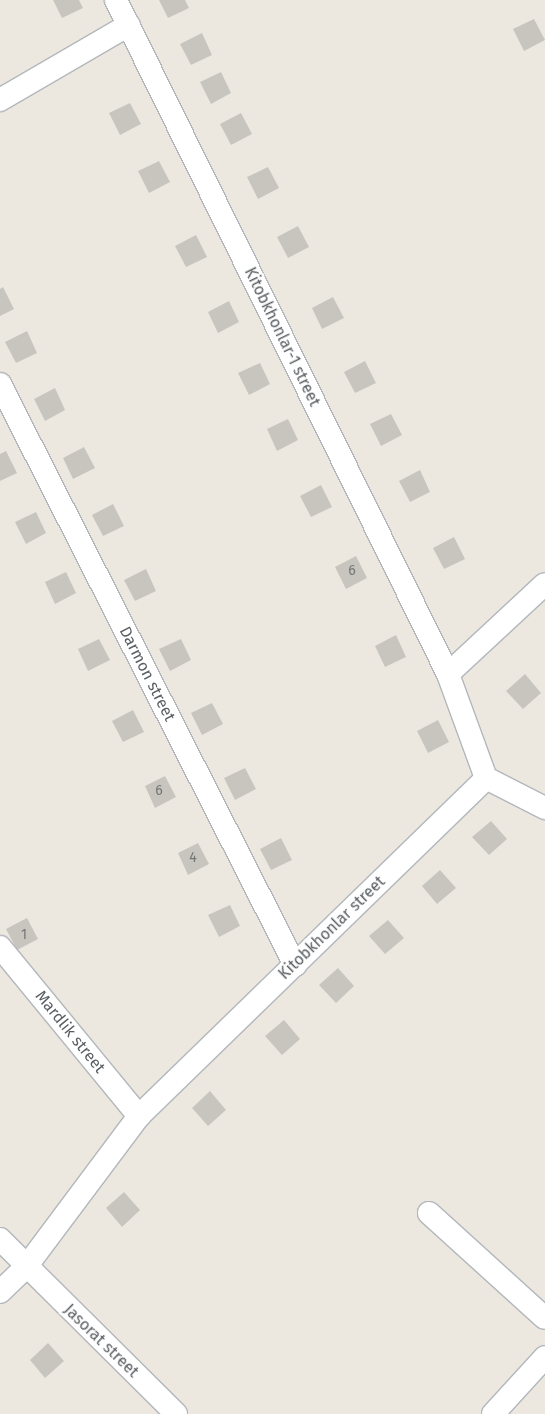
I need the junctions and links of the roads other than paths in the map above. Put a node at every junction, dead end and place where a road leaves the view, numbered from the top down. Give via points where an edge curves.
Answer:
1 (116, 0) edge
2 (129, 25) junction
3 (0, 100) edge
4 (0, 384) edge
5 (545, 584) edge
6 (448, 674) junction
7 (486, 778) junction
8 (545, 808) edge
9 (0, 947) edge
10 (295, 965) junction
11 (139, 1116) junction
12 (428, 1213) dead end
13 (0, 1239) edge
14 (26, 1267) junction
15 (0, 1292) edge
16 (545, 1318) edge
17 (545, 1357) edge
18 (176, 1414) edge
19 (493, 1414) edge

1 - 2 street, Kitobkhonlar-1 street
2 - 3 street
2 - 6 street, Kitobkhonlar-1 street
4 - 10 street, Darmon street
5 - 6 street
6 - 7 street
7 - 8 street
7 - 10 street, Kitobkhonlar street
9 - 11 street, Mardlik street
10 - 11 street, Kitobkhonlar street
11 - 14 street, Kitobkhonlar street
12 - 16 street
13 - 14 street, Jasorat street
14 - 15 street, Kitobkhonlar street
14 - 18 street, Jasorat street
17 - 19 street

